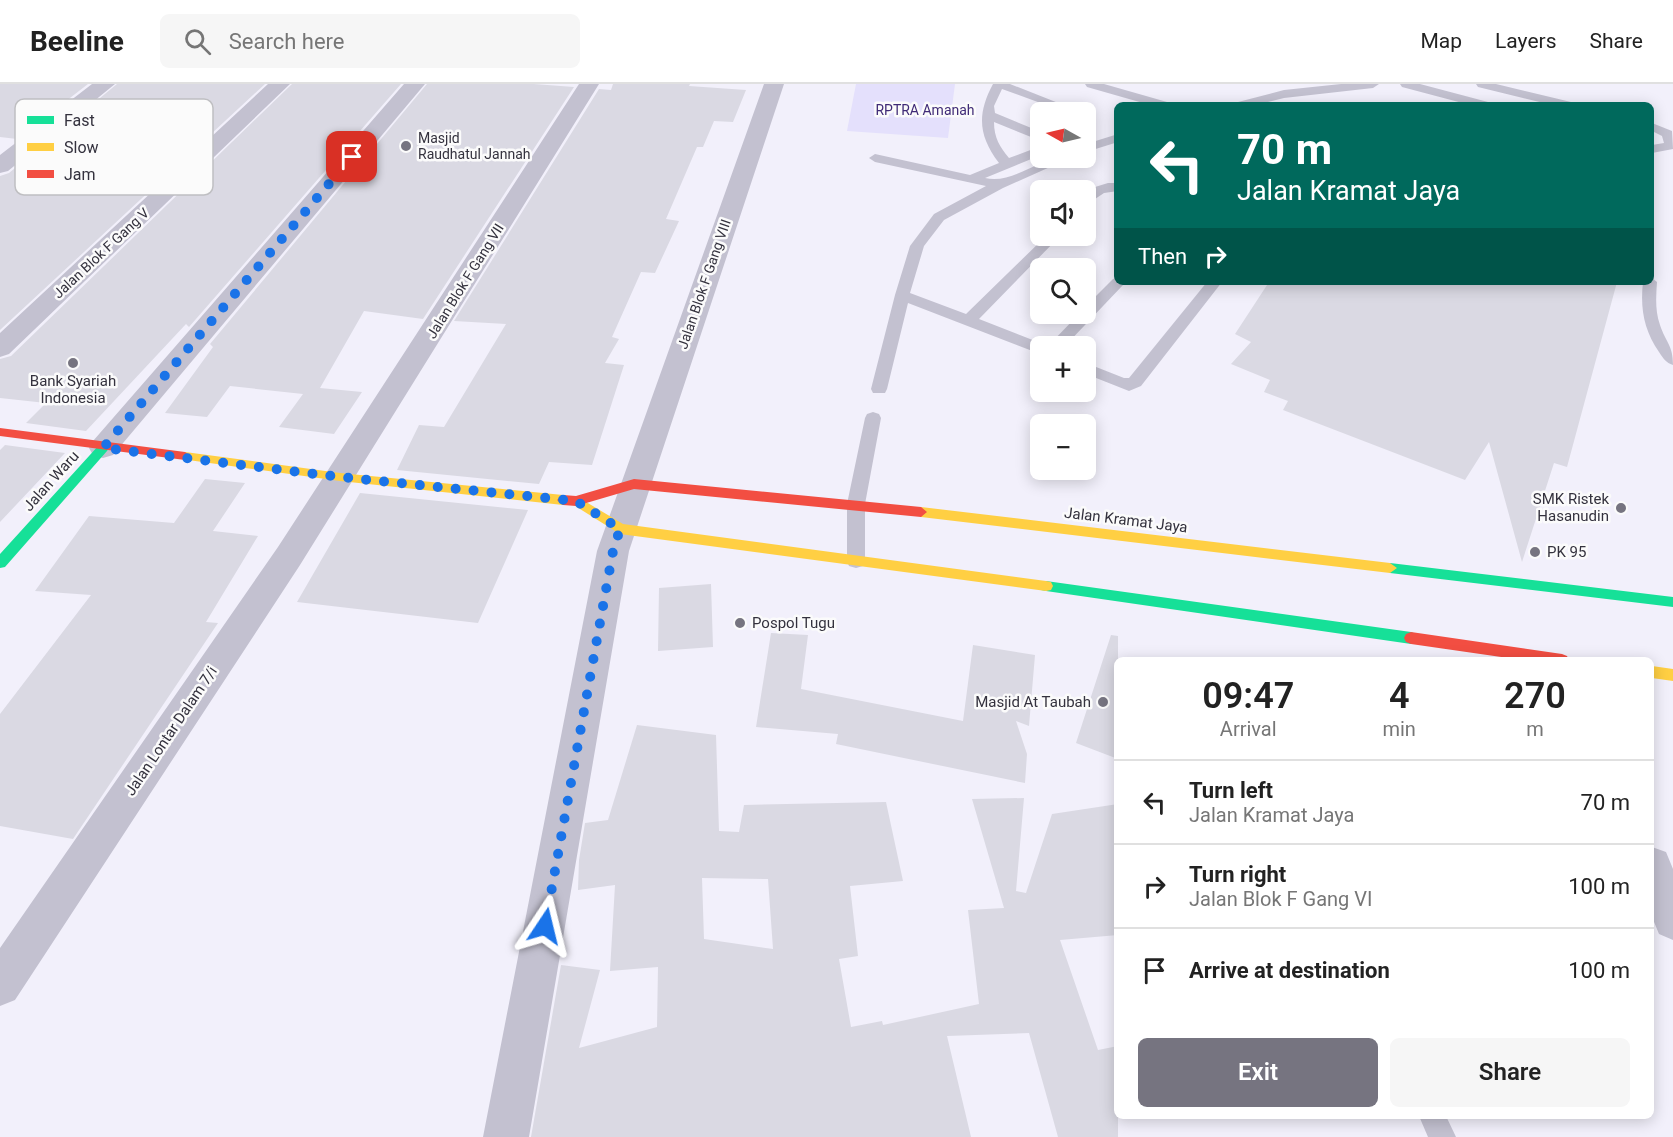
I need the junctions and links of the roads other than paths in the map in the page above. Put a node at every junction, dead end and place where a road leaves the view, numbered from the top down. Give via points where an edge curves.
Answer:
1 (105, 84) edge
2 (280, 84) edge
3 (415, 84) edge
4 (589, 84) edge
5 (774, 84) edge
6 (1091, 84) edge
7 (1373, 84) edge
8 (1406, 84) edge
9 (1482, 84) edge
10 (999, 85) edge
11 (86, 99) edge
12 (1047, 102) edge
13 (1153, 102) edge
14 (1253, 102) edge
15 (1473, 102) edge
16 (1555, 102) edge
17 (989, 115) junction
18 (1654, 127) edge
19 (1030, 132) edge
20 (1114, 139) edge
21 (1096, 145) edge
22 (213, 147) edge
23 (1654, 148) edge
24 (15, 154) edge
25 (1030, 155) edge
26 (875, 158) dead end
27 (1008, 164) junction
28 (0, 166) edge
29 (1040, 168) edge
30 (971, 179) junction
31 (998, 185) junction
32 (1114, 187) edge
33 (1096, 191) edge
34 (162, 195) edge
35 (1043, 246) edge
36 (1115, 285) edge
37 (1213, 285) edge
38 (1650, 285) edge
39 (902, 295) junction
40 (969, 320) junction
41 (1066, 336) edge
42 (1030, 344) edge
43 (0, 348) edge
44 (1673, 360) edge
45 (1096, 372) edge
46 (879, 389) dead end
47 (873, 418) dead end
48 (0, 432) edge
49 (103, 448) junction
50 (340, 477) junction
51 (634, 484) junction
52 (576, 501) junction
53 (856, 504) junction
54 (620, 529) junction
55 (856, 561) junction
56 (0, 562) edge
57 (1673, 602) edge
58 (1541, 657) edge
59 (1654, 672) edge
60 (1673, 675) edge
61 (1654, 871) edge
62 (1673, 920) edge
63 (0, 985) edge
64 (1433, 1119) edge
65 (506, 1137) edge
66 (1442, 1137) edge

1 - 11 street
2 - 22 street, Jalan Blok F Gang V
3 - 49 street
4 - 50 street, Jalan Blok F Gang VII
5 - 51 street, Jalan Blok F Gang VIII
6 - 13 lane
7 - 14 lane via 1284,94
8 - 15 lane
9 - 16 lane
10 - 12 lane
10 - 17 lane via 988,106
17 - 19 lane
17 - 27 lane via 986,132
18 - 23 lane via 1668,134 1671,146
20 - 21 lane
24 - 28 street
25 - 27 lane
26 - 30 lane
27 - 30 lane
29 - 31 lane
30 - 31 lane
31 - 39 lane via 939,217 917,246
32 - 33 lane
34 - 43 street, Jalan Blok F Gang V
35 - 40 lane
36 - 41 lane
37 - 45 lane via 1135,382 1120,383
38 - 44 lane via 1647,310 1658,342
39 - 40 lane
39 - 46 lane
40 - 42 lane
47 - 53 lane
48 - 49 street, Jalan Kramat Jaya
49 - 50 street, Jalan Kramat Jaya
49 - 56 street, Jalan Waru
50 - 52 street, Jalan Kramat Jaya
50 - 63 street, Jalan Lontar Dalam 7/i
51 - 52 street, Jalan Kramat Jaya
51 - 53 street, Jalan Kramat Jaya
51 - 54 street, Jalan Blok F Gang VIII
52 - 54 street, Jalan Kramat Jaya
53 - 55 lane
53 - 57 street, Jalan Kramat Jaya
54 - 55 street, Jalan Kramat Jaya
54 - 65 street, Jalan Blok F Gang VIII
55 - 58 street, Jalan Kramat Jaya
59 - 60 street
61 - 62 street
64 - 66 lane

